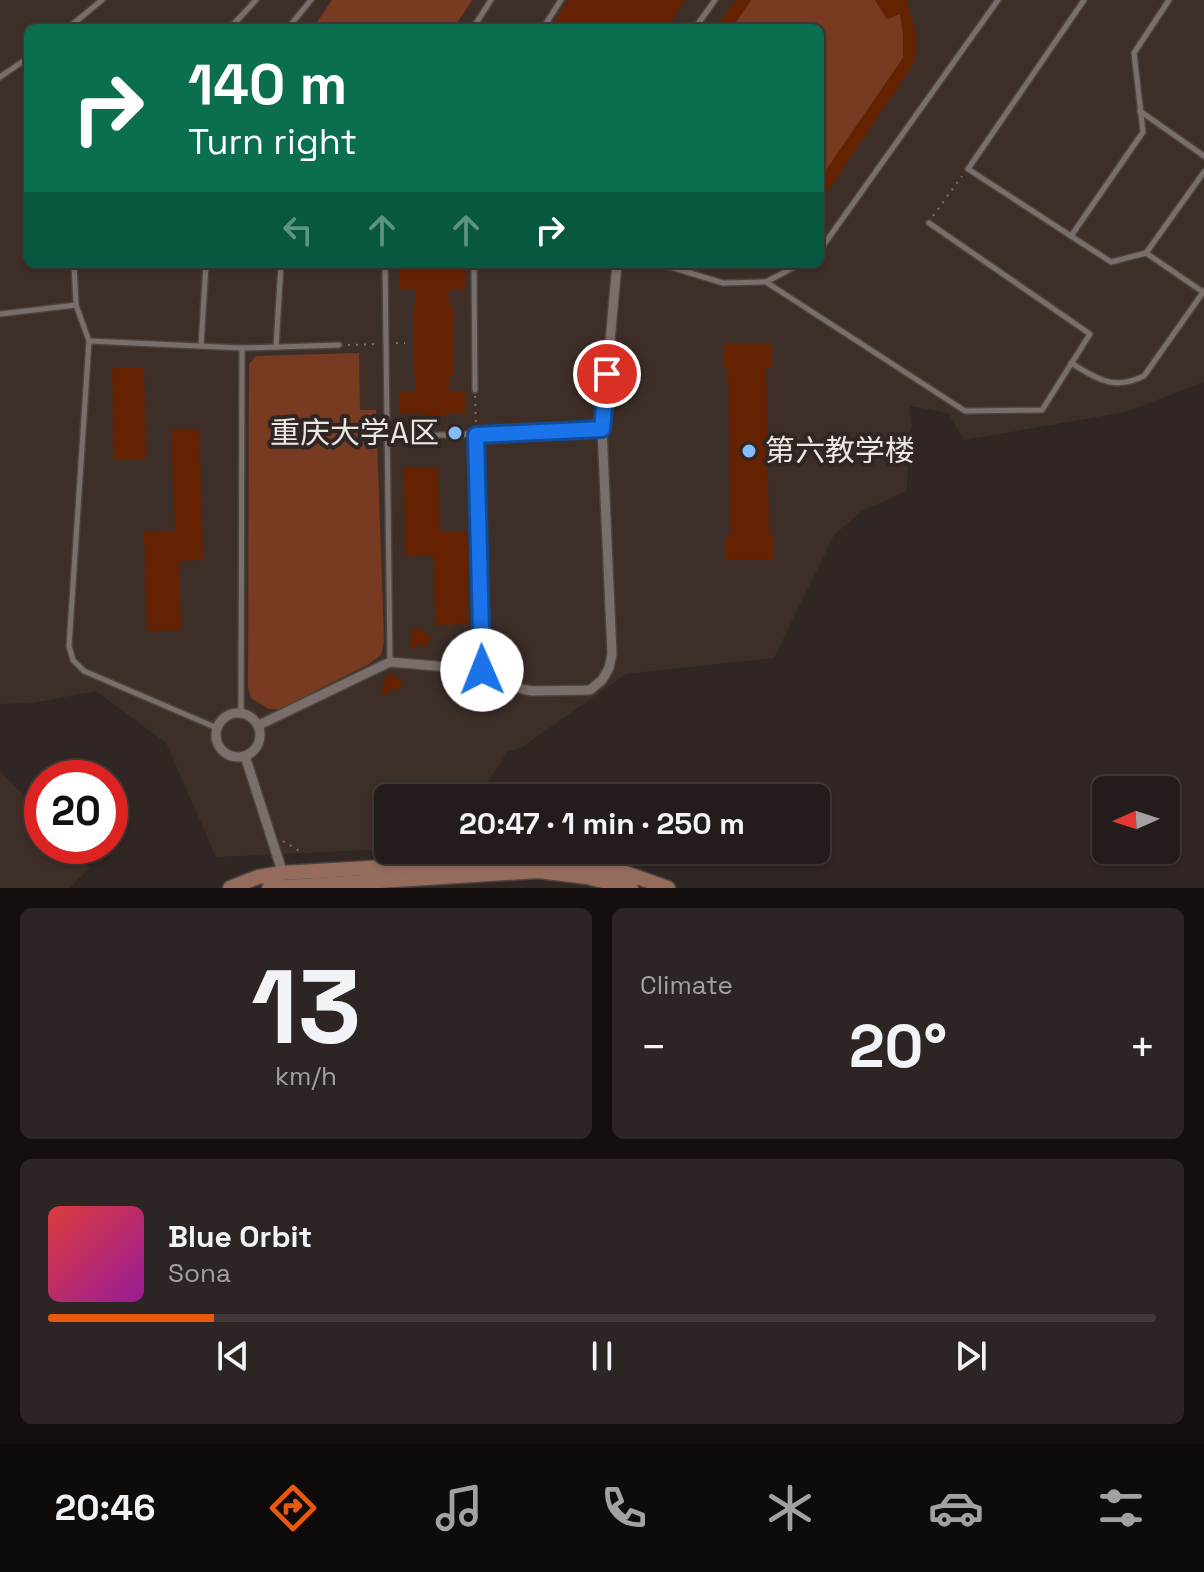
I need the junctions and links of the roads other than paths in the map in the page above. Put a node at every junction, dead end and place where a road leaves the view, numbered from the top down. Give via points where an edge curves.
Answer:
1 (102, 0) edge
2 (256, 0) edge
3 (311, 0) edge
4 (491, 0) edge
5 (561, 0) edge
6 (715, 0) edge
7 (998, 0) edge
8 (1084, 0) edge
9 (1169, 0) edge
10 (73, 24) edge
11 (234, 24) edge
12 (291, 24) edge
13 (476, 24) edge
14 (546, 24) edge
15 (698, 24) edge
16 (24, 61) edge
17 (0, 77) edge
18 (1140, 111) junction
19 (1204, 156) edge
20 (1204, 172) edge
21 (929, 223) road end
22 (1071, 236) junction
23 (824, 244) edge
24 (1146, 253) junction
25 (74, 268) edge
26 (206, 268) edge
27 (281, 268) edge
28 (385, 268) edge
29 (474, 268) edge
30 (617, 268) edge
31 (674, 268) edge
32 (792, 268) edge
33 (766, 282) junction
34 (1203, 292) edge
35 (76, 305) junction
36 (0, 314) edge
37 (89, 341) junction
38 (339, 345) road end
39 (201, 346) junction
40 (276, 347) junction
41 (242, 348) junction
42 (1071, 363) junction
43 (475, 390) road end
44 (602, 429) junction
45 (476, 435) junction
46 (386, 437) junction
47 (390, 662) junction
48 (482, 670) junction
49 (241, 712) junction
50 (259, 725) junction
51 (217, 728) junction
52 (245, 756) junction
53 (284, 879) junction
54 (230, 888) edge
55 (269, 888) edge
56 (631, 888) edge
57 (668, 888) edge

1 - 10 lane
2 - 11 lane
3 - 12 lane
4 - 13 lane
5 - 14 lane
6 - 15 lane
7 - 23 lane
8 - 22 lane via 968,169
9 - 18 lane via 1134,53
16 - 17 lane
18 - 19 lane
18 - 22 lane via 1143,132
20 - 24 lane
21 - 42 lane via 1090,334
22 - 24 lane via 1111,262
24 - 34 lane
25 - 35 lane
26 - 39 lane
27 - 40 lane
28 - 46 lane
29 - 43 lane
30 - 44 street
31 - 33 lane via 723,283
32 - 33 lane
33 - 42 lane via 965,411 1042,410
34 - 42 lane via 1144,376 1131,383 1106,383
35 - 36 lane
35 - 37 lane
37 - 39 lane
37 - 51 lane via 68,633 73,660 84,671
38 - 40 lane
39 - 41 lane
40 - 41 lane
41 - 49 lane
44 - 45 lane
44 - 48 street via 609,668 590,690 532,691
45 - 46 lane
45 - 48 lane
46 - 47 lane
47 - 48 street
47 - 50 street
49 - 50 street
49 - 51 street via 226,716
50 - 52 street via 257,747
51 - 52 street via 221,748 232,756
52 - 53 street
53 - 54 main road via 258,877
53 - 55 main road
53 - 56 main road via 538,871
53 - 57 main road via 538,858 590,864

